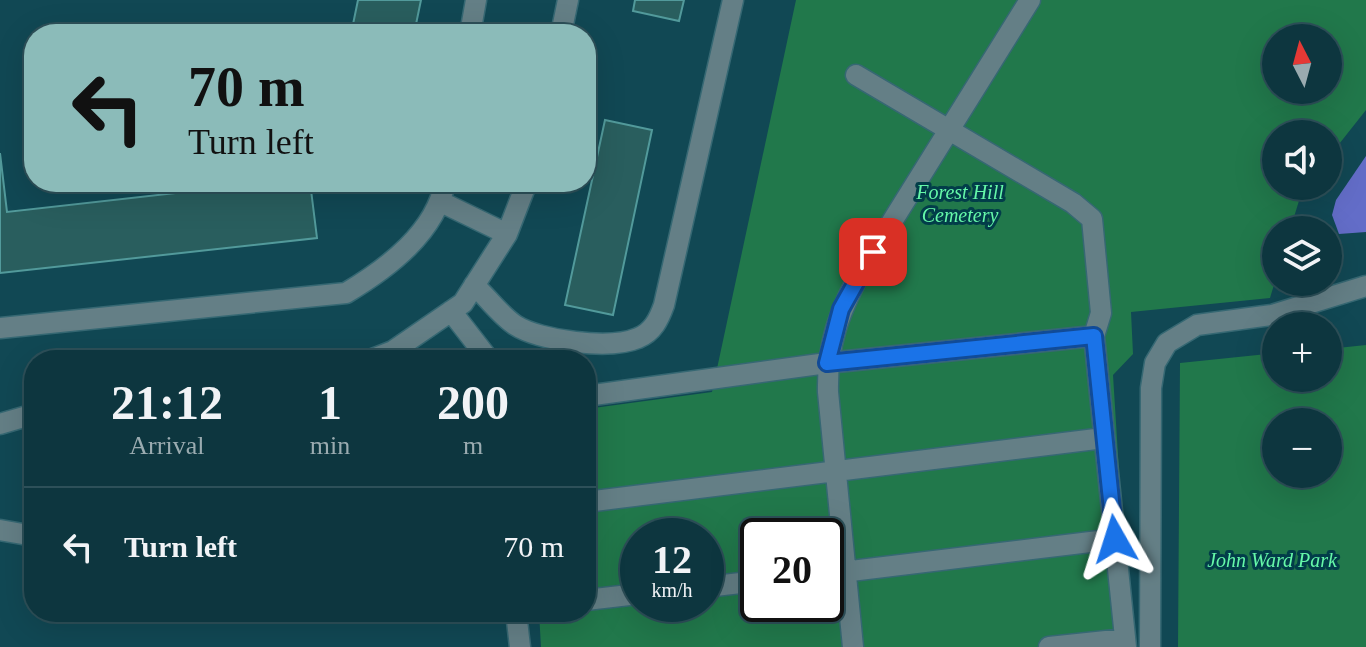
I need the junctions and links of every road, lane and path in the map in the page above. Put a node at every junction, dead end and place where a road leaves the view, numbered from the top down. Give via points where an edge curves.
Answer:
1 (476, 0) edge
2 (568, 0) edge
3 (733, 0) edge
4 (1030, 0) edge
5 (472, 24) edge
6 (563, 24) edge
7 (856, 75) dead end
8 (948, 131) junction
9 (443, 192) edge
10 (523, 192) edge
11 (507, 234) junction
12 (474, 285) junction
13 (1366, 286) edge
14 (451, 311) junction
15 (0, 328) edge
16 (1094, 336) junction
17 (394, 350) edge
18 (481, 350) edge
19 (827, 363) junction
20 (596, 395) edge
21 (24, 417) edge
22 (0, 424) edge
23 (1104, 438) junction
24 (836, 469) junction
25 (596, 501) edge
26 (836, 518) edge
27 (0, 530) edge
28 (24, 534) edge
29 (1115, 539) junction
30 (844, 572) edge
31 (620, 596) edge
32 (596, 599) edge
33 (844, 608) edge
34 (517, 622) edge
35 (1126, 643) edge
36 (520, 647) edge
37 (853, 647) edge
38 (1049, 647) edge
39 (1150, 647) edge

1 - 5 street
2 - 6 street
3 - 12 street via 657,324 640,338 618,343 549,338 515,325
4 - 8 street
7 - 8 street
8 - 16 street via 1092,219 1101,313
8 - 19 street via 841,309
9 - 11 street
9 - 15 street via 411,244 381,273 346,293
10 - 11 street
11 - 12 street
12 - 14 street
13 - 39 street via 1272,315 1197,325 1167,343 1155,363
14 - 17 street
14 - 18 street
16 - 19 street
16 - 23 street
19 - 20 street
19 - 24 street
21 - 22 street
23 - 24 street
23 - 29 street
24 - 25 street
24 - 26 street
27 - 28 street
29 - 30 street
29 - 35 street
31 - 32 street
33 - 37 street
34 - 36 street
35 - 38 street

